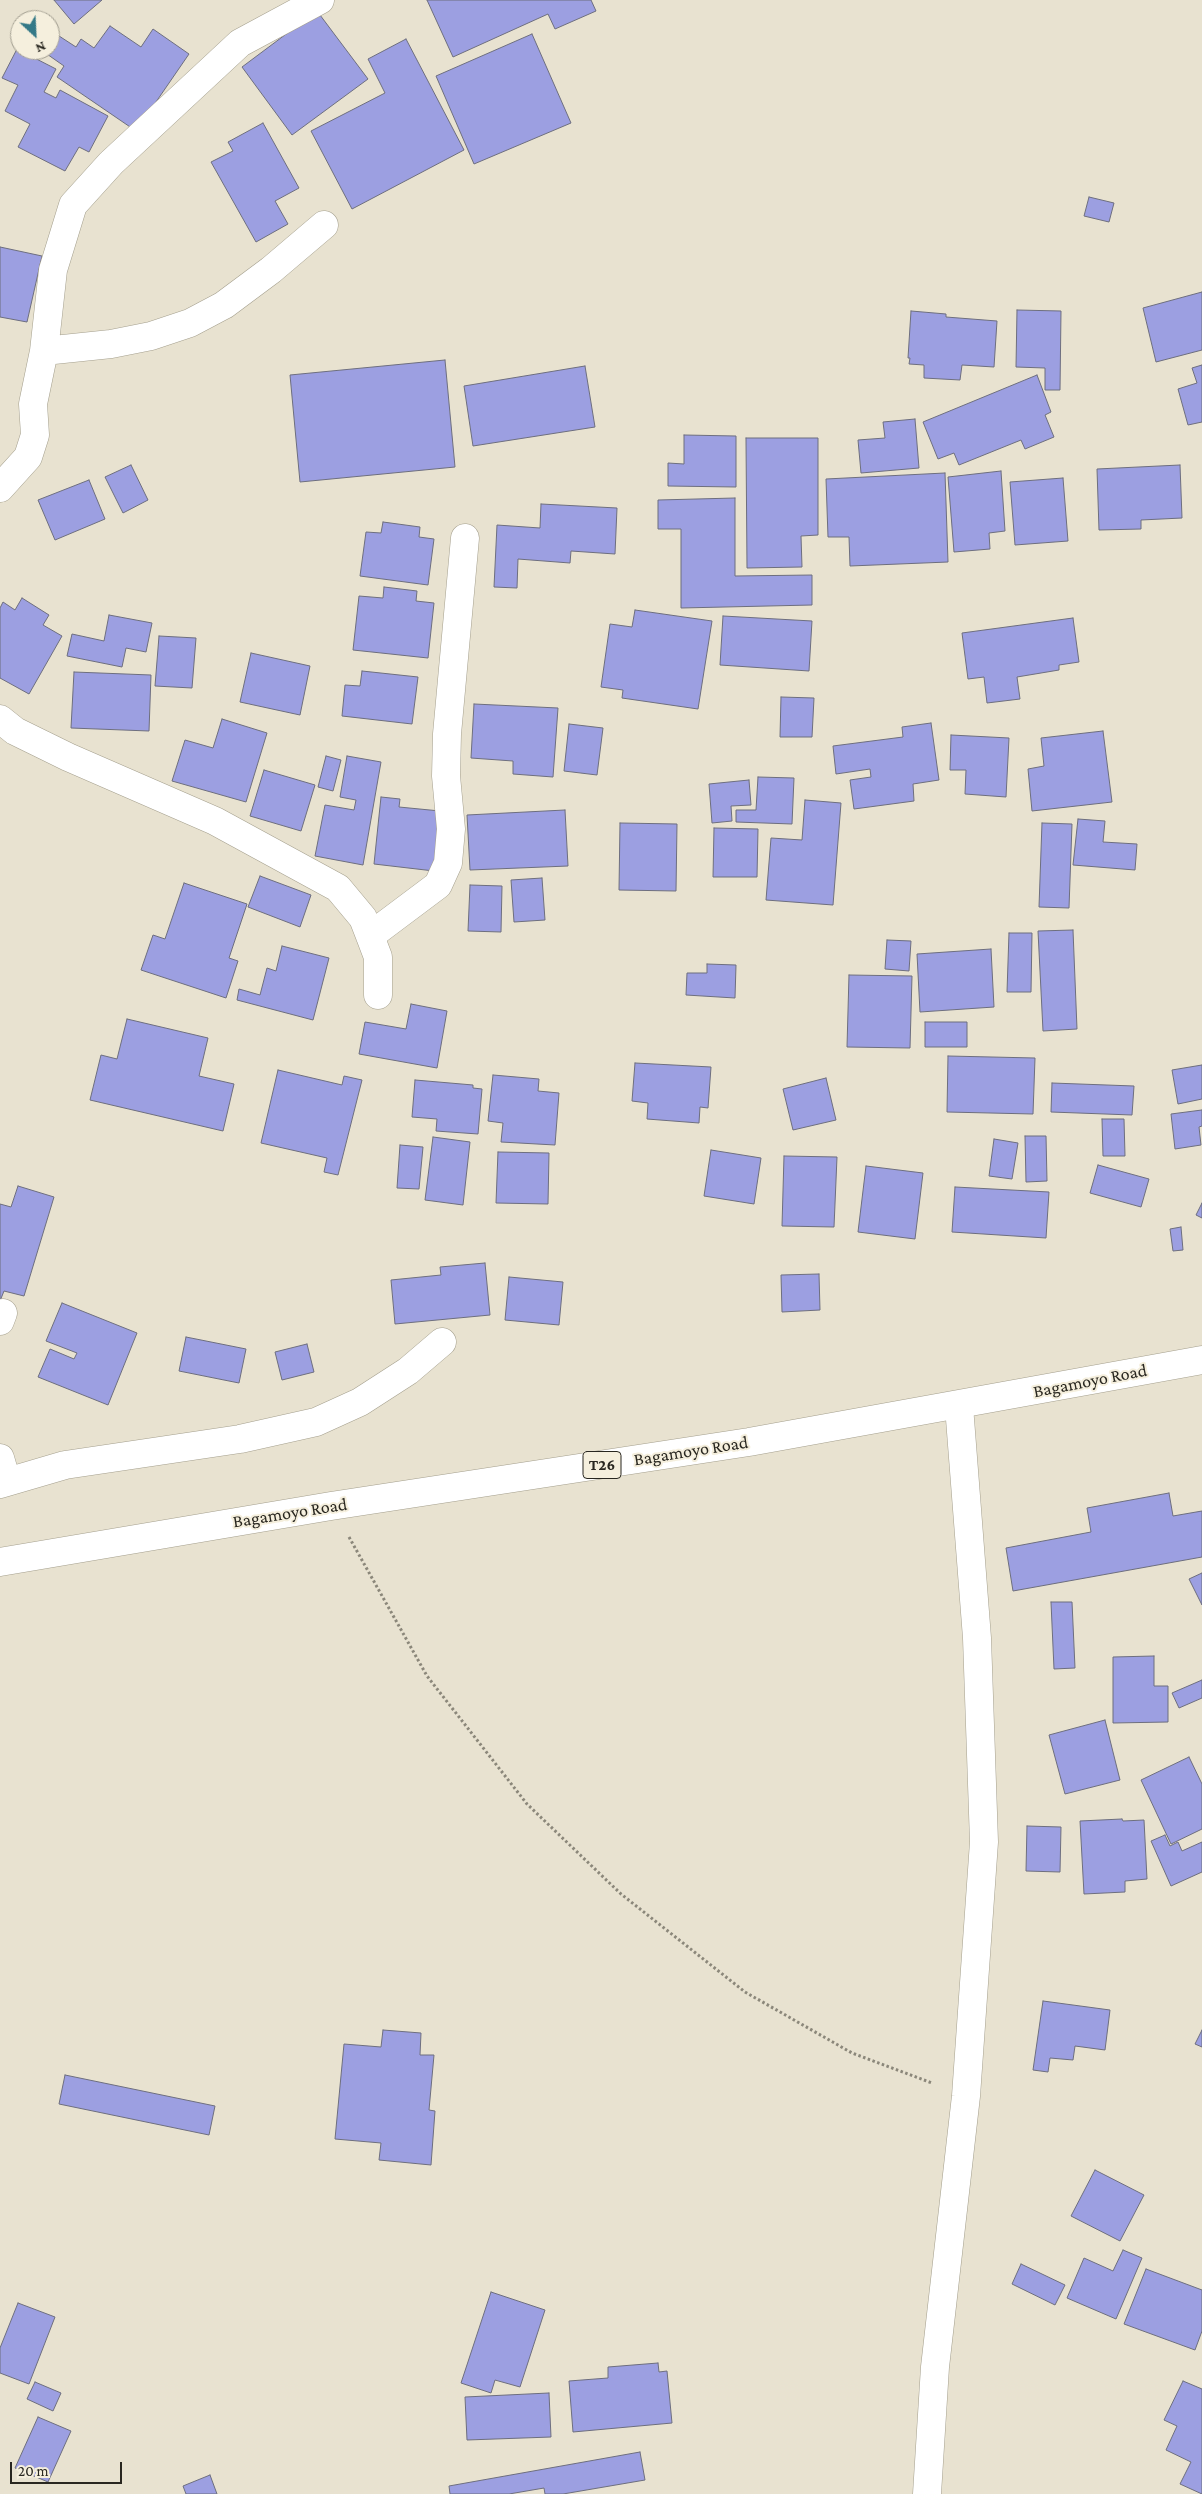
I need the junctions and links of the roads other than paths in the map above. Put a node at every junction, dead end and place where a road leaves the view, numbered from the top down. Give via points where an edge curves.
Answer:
1 (320, 0) edge
2 (324, 225) dead end
3 (44, 351) junction
4 (0, 488) edge
5 (466, 538) dead end
6 (0, 719) edge
7 (370, 936) junction
8 (378, 995) dead end
9 (442, 1342) dead end
10 (1202, 1360) edge
11 (960, 1406) junction
12 (2, 1475) edge
13 (0, 1562) edge
14 (927, 2494) edge

1 - 3 main road via 240,42 111,163 74,205 53,270
2 - 3 main road via 224,305 190,323 151,336 111,344
3 - 4 main road via 33,404 33,442 28,457
5 - 7 main road via 447,734 448,863 438,885
6 - 7 main road via 16,731 68,757 215,821 338,888 363,918
7 - 8 main road via 378,957
9 - 12 main road via 408,1371 360,1402 316,1422 240,1439
10 - 11 main road, Bagamoyo Road / T26
11 - 13 main road, Bagamoyo Road / T26
11 - 14 main road via 978,1638 984,1842 966,2096 936,2367

